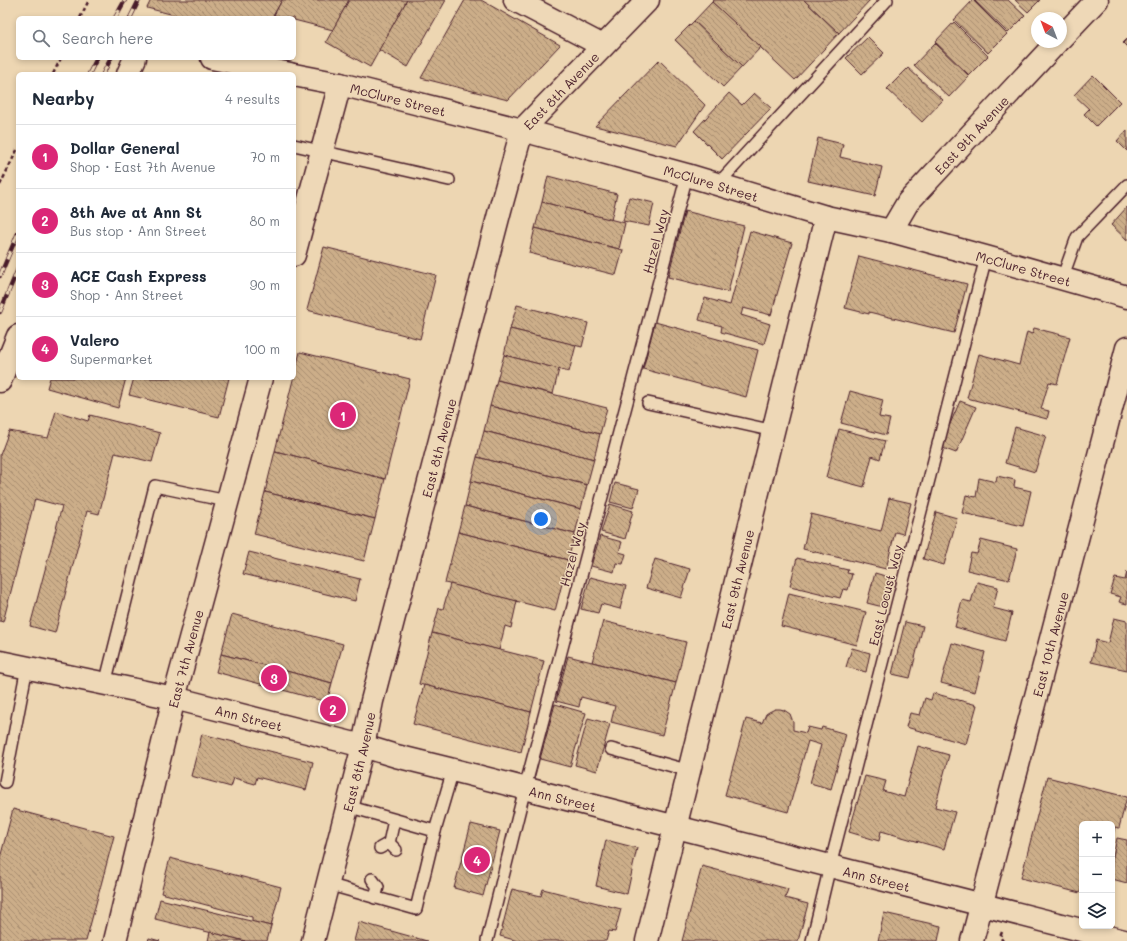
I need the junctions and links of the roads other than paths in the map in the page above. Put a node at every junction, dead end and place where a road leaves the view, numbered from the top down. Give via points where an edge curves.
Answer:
1 (515, 0) edge
2 (648, 0) edge
3 (887, 0) edge
4 (1097, 0) edge
5 (1067, 32) edge
6 (603, 46) junction
7 (1051, 48) edge
8 (134, 60) edge
9 (222, 60) edge
10 (129, 72) edge
11 (280, 72) edge
12 (296, 75) edge
13 (340, 84) junction
14 (522, 130) junction
15 (296, 146) edge
16 (322, 152) junction
17 (686, 175) junction
18 (449, 180) dead end
19 (718, 184) junction
20 (1127, 185) edge
21 (300, 209) edge
22 (826, 217) junction
23 (891, 232) junction
24 (296, 240) edge
25 (986, 257) junction
26 (1062, 279) junction
27 (1127, 297) edge
28 (16, 341) edge
29 (1127, 348) edge
30 (260, 380) edge
31 (0, 381) edge
32 (648, 403) dead end
33 (774, 430) junction
34 (227, 501) junction
35 (0, 662) edge
36 (27, 667) junction
37 (105, 684) junction
38 (174, 698) junction
39 (363, 746) junction
40 (611, 749) dead end
41 (453, 770) junction
42 (690, 771) junction
43 (5, 782) dead end
44 (525, 788) junction
45 (347, 806) junction
46 (394, 820) junction
47 (676, 827) junction
48 (435, 831) junction
49 (388, 847) dead end
50 (830, 866) junction
51 (327, 884) junction
52 (982, 905) junction
53 (115, 941) edge
54 (313, 941) edge
55 (487, 941) edge
56 (647, 941) edge
57 (812, 941) edge
58 (972, 941) edge
59 (1124, 941) edge

1 - 6 street
2 - 6 street, East 8th Avenue
3 - 19 lane
4 - 5 street
6 - 14 street, East 8th Avenue
7 - 23 street, East 9th Avenue via 908,202
8 - 10 street
9 - 11 street
12 - 13 street, McClure Street
13 - 14 street, McClure Street
13 - 16 street
14 - 17 street, McClure Street
14 - 39 street, East 8th Avenue via 372,700
15 - 16 lane
16 - 18 lane
16 - 21 street
17 - 19 street, McClure Street
17 - 44 lane, Hazel Way
19 - 22 street, McClure Street
20 - 26 lane via 1077,237
21 - 24 street
22 - 23 street, McClure Street
22 - 33 street, East 9th Avenue
23 - 25 street, McClure Street
25 - 26 street, McClure Street
25 - 50 lane, East Locust Way
26 - 27 street, McClure Street
28 - 31 street
29 - 52 street, East 10th Avenue
30 - 34 street, East 7th Avenue
32 - 33 lane
33 - 42 street, East 9th Avenue
34 - 37 lane via 155,486
34 - 38 street, East 7th Avenue
35 - 36 street, Ann Street
36 - 37 street, Ann Street
36 - 43 lane
37 - 38 street, Ann Street
38 - 39 street, Ann Street
38 - 53 street, East 7th Avenue
39 - 41 street, Ann Street
39 - 45 street, East 8th Avenue
40 - 42 lane
41 - 44 street, Ann Street
41 - 48 lane
42 - 47 street, East 9th Avenue
44 - 47 street, Ann Street
44 - 55 lane, Hazel Way
45 - 46 lane
45 - 51 street, East 8th Avenue
46 - 48 lane
46 - 49 lane
47 - 50 street, Ann Street
47 - 56 street, East 9th Avenue
48 - 51 lane via 416,909 378,887
50 - 52 street, Ann Street
50 - 57 lane, East Locust Way
51 - 54 street, East 8th Avenue
52 - 58 street, East 10th Avenue
52 - 59 street, Ann Street

